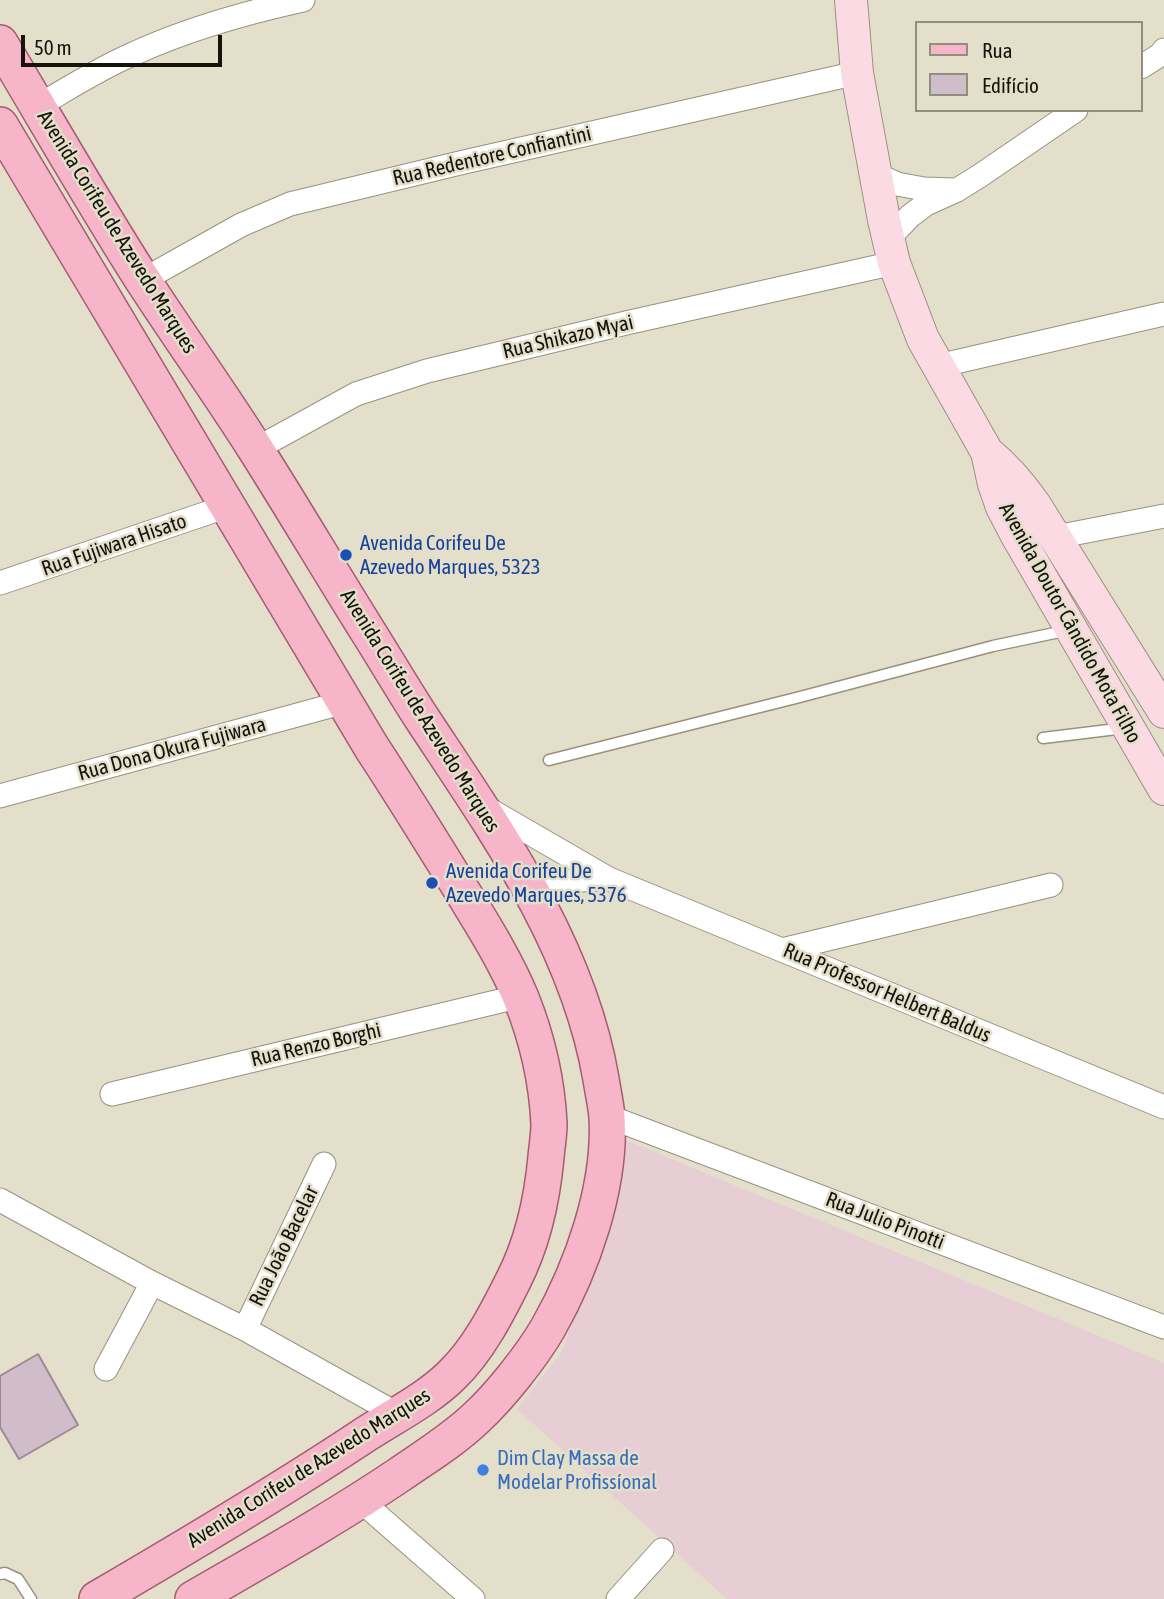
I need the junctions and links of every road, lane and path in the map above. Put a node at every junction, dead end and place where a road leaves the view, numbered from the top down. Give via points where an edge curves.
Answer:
1 (303, 0) edge
2 (851, 0) edge
3 (0, 43) edge
4 (857, 73) junction
5 (38, 106) junction
6 (1073, 112) edge
7 (0, 125) edge
8 (875, 174) junction
9 (957, 190) junction
10 (891, 251) junction
11 (143, 279) junction
12 (1164, 314) edge
13 (938, 366) junction
14 (256, 449) junction
15 (987, 452) junction
16 (228, 506) junction
17 (1164, 516) edge
18 (1056, 537) junction
19 (0, 583) edge
20 (1072, 629) junction
21 (345, 702) junction
22 (1164, 712) edge
23 (1127, 728) junction
24 (1043, 738) dead end
25 (549, 760) dead end
26 (1164, 789) edge
27 (0, 796) edge
28 (480, 804) junction
29 (610, 879) junction
30 (1051, 885) dead end
31 (533, 895) junction
32 (782, 950) junction
33 (521, 996) junction
34 (112, 1094) dead end
35 (1164, 1107) edge
36 (607, 1116) junction
37 (324, 1164) dead end
38 (0, 1200) edge
39 (152, 1283) junction
40 (1164, 1327) edge
41 (245, 1329) junction
42 (106, 1369) dead end
43 (397, 1414) junction
44 (361, 1501) junction
45 (662, 1550) dead end
46 (0, 1574) edge
47 (31, 1599) edge
48 (97, 1599) edge
49 (193, 1599) edge
50 (473, 1599) edge
51 (618, 1599) edge

1 - 5 street via 190,31 131,55
2 - 4 main road, Avenida Doutor Cândido Mota Filho
3 - 5 main road, Avenida Corifeu de Azevedo Marques
4 - 8 main road, Avenida Doutor Cândido Mota Filho
4 - 11 street, Rua Redentore Confiantini via 290,204 241,225
5 - 11 main road, Avenida Corifeu de Azevedo Marques
6 - 9 street
7 - 16 main road, Avenida Corifeu de Azevedo Marques
8 - 9 street via 897,184
8 - 10 main road, Avenida Doutor Cândido Mota Filho
9 - 10 street via 910,216
10 - 13 main road, Avenida Doutor Cândido Mota Filho via 923,340
10 - 14 street, Rua Shikazo Myai via 427,371 356,394
11 - 14 main road, Avenida Corifeu de Azevedo Marques
12 - 13 street
13 - 15 main road, Avenida Doutor Cândido Mota Filho
14 - 28 main road, Avenida Corifeu de Azevedo Marques
15 - 18 main road, Avenida Doutor Cândido Mota Filho via 1018,480
15 - 20 main road, Avenida Doutor Cândido Mota Filho via 1002,507
16 - 19 street, Rua Fujiwara Hisato
16 - 21 main road, Avenida Corifeu de Azevedo Marques
17 - 18 street
18 - 22 main road, Avenida Doutor Cândido Mota Filho
20 - 23 main road, Avenida Doutor Cândido Mota Filho
20 - 25 lane
21 - 27 street, Rua Dona Okura Fujiwara
21 - 33 main road, Avenida Corifeu de Azevedo Marques via 502,957
23 - 24 lane
23 - 26 main road, Avenida Doutor Cândido Mota Filho
28 - 29 street, Rua Professor Helbert Baldus
28 - 31 main road, Avenida Corifeu de Azevedo Marques
29 - 31 street, Rua Professor Helbert Baldus via 562,882
29 - 32 street, Rua Professor Helbert Baldus
30 - 32 street
31 - 36 main road, Avenida Corifeu de Azevedo Marques via 585,1010
32 - 35 street, Rua Professor Helbert Baldus
33 - 34 street, Rua Renzo Borghi
33 - 43 main road, Avenida Corifeu de Azevedo Marques via 534,1031 549,1125 533,1233 525,1258 480,1340 453,1375
36 - 40 street, Rua Julio Pinotti
36 - 44 main road, Avenida Corifeu de Azevedo Marques via 607,1152 588,1237 547,1330 516,1374 476,1418
37 - 41 street, Rua João Bacelar
38 - 39 street, Rua João Bacelar
39 - 41 street, Rua João Bacelar
39 - 42 street
41 - 43 street, Rua João Bacelar
43 - 48 main road, Avenida Corifeu de Azevedo Marques
44 - 49 main road, Avenida Corifeu de Azevedo Marques
44 - 50 street
45 - 51 street
46 - 47 lane via 18,1579

